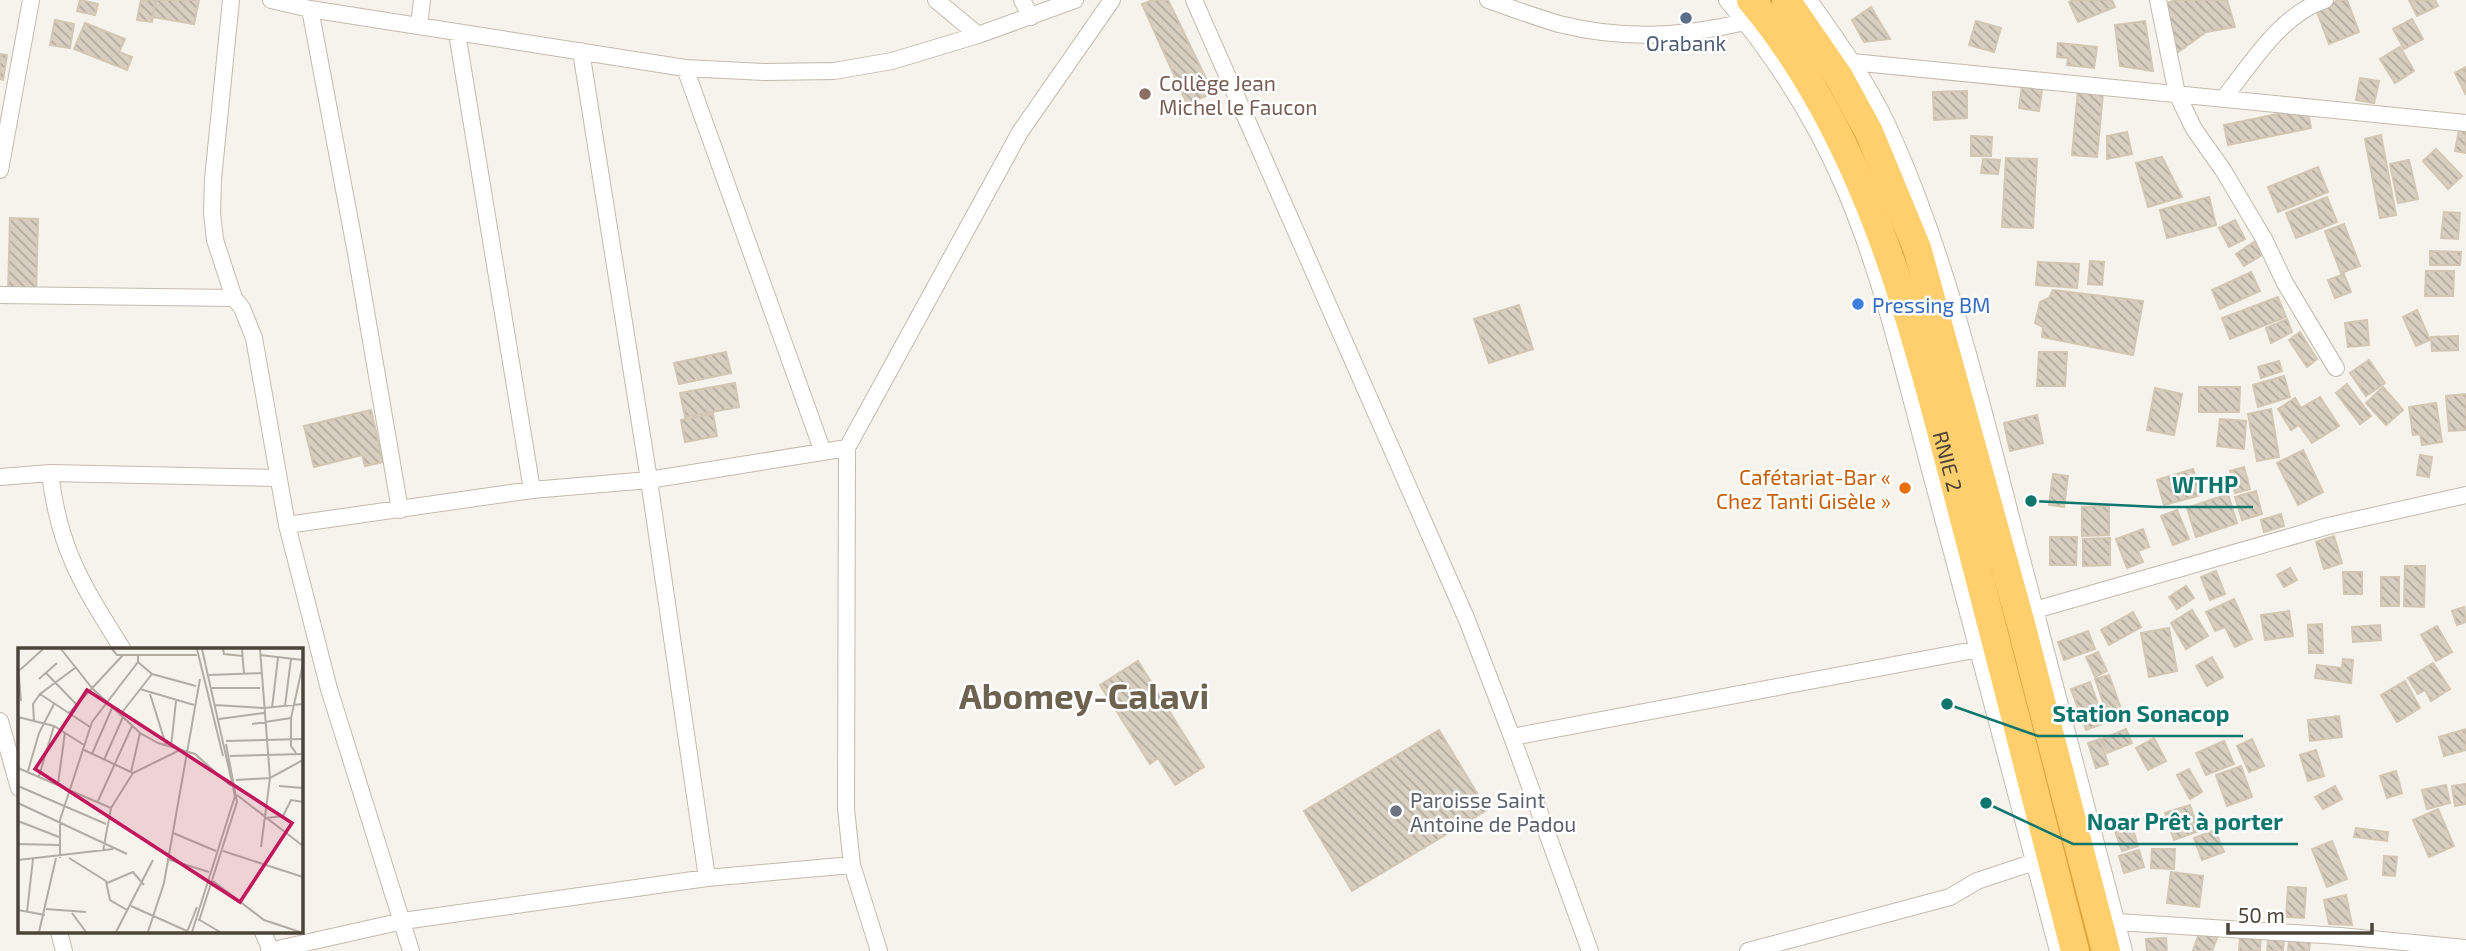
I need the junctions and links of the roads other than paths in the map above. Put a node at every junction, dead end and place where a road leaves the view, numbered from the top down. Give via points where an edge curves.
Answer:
1 (30, 0) edge
2 (231, 0) edge
3 (271, 0) edge
4 (422, 0) edge
5 (936, 0) edge
6 (1022, 0) edge
7 (1075, 0) edge
8 (1112, 0) edge
9 (1194, 0) edge
10 (1488, 0) edge
11 (1727, 0) edge
12 (1786, 0) edge
13 (1809, 0) edge
14 (2158, 0) edge
15 (2325, 0) edge
16 (310, 9) junction
17 (1748, 11) edge
18 (1031, 17) junction
19 (419, 26) junction
20 (457, 33) junction
21 (978, 35) junction
22 (581, 51) junction
23 (1852, 62) junction
24 (685, 68) junction
25 (2177, 94) junction
26 (2224, 99) junction
27 (2466, 123) edge
28 (0, 170) edge
29 (0, 295) edge
30 (234, 298) junction
31 (2336, 368) dead end
32 (847, 447) junction
33 (823, 452) junction
34 (50, 473) junction
35 (0, 477) edge
36 (277, 478) junction
37 (649, 480) junction
38 (532, 490) junction
39 (2466, 495) edge
40 (400, 510) junction
41 (287, 525) junction
42 (2035, 610) junction
43 (122, 648) edge
44 (1979, 649) junction
45 (0, 721) edge
46 (1512, 737) junction
47 (18, 784) edge
48 (2034, 862) junction
49 (852, 864) junction
50 (707, 878) junction
51 (403, 921) junction
52 (2116, 922) junction
53 (60, 934) edge
54 (264, 934) edge
55 (2466, 948) edge
56 (64, 951) edge
57 (270, 951) edge
58 (411, 951) edge
59 (879, 951) edge
60 (1590, 951) edge
61 (1748, 951) edge
62 (2058, 951) edge
63 (2076, 951) edge
64 (2106, 951) edge
65 (2124, 951) edge

1 - 28 street
2 - 30 street via 212,213 215,240
3 - 16 street
4 - 19 street
5 - 21 street
6 - 18 street
7 - 18 street
8 - 32 street via 1020,132
9 - 46 street via 1467,620
10 - 17 street via 1561,24 1635,35 1703,32
11 - 17 street
12 - 64 highway, RNIE 2 / RNIE 2 via 1839,76 1869,132 1917,248
13 - 23 street
14 - 25 street
15 - 26 street via 2292,17
16 - 19 street
16 - 40 street
17 - 44 street via 1828,153 1876,275
17 - 63 highway, RNIE 2 / RNIE 2 via 1766,18 1820,98 1852,163 1890,262 1932,397
18 - 21 street
19 - 20 street
20 - 22 street
20 - 38 street
21 - 24 street via 892,61 834,71
22 - 24 street
22 - 37 street
23 - 25 street
23 - 42 street via 1887,124 1925,216 1973,374
24 - 33 street
25 - 26 street
25 - 31 street
26 - 27 street
29 - 30 street
30 - 36 street via 254,338
32 - 33 street
32 - 49 street via 845,744
33 - 37 street
34 - 35 street
34 - 36 street
34 - 43 street via 54,509 73,566
36 - 41 street
37 - 38 street
37 - 50 street
38 - 40 street
39 - 42 street via 2328,526
40 - 41 street
41 - 51 street via 329,689
42 - 52 street
44 - 46 street
44 - 48 street
45 - 47 street
46 - 60 street
48 - 61 street via 1977,881 1950,897
48 - 62 street
49 - 50 street
49 - 59 street
50 - 51 street
51 - 57 street
51 - 58 street
52 - 55 street
52 - 65 street
53 - 56 street
54 - 57 street

